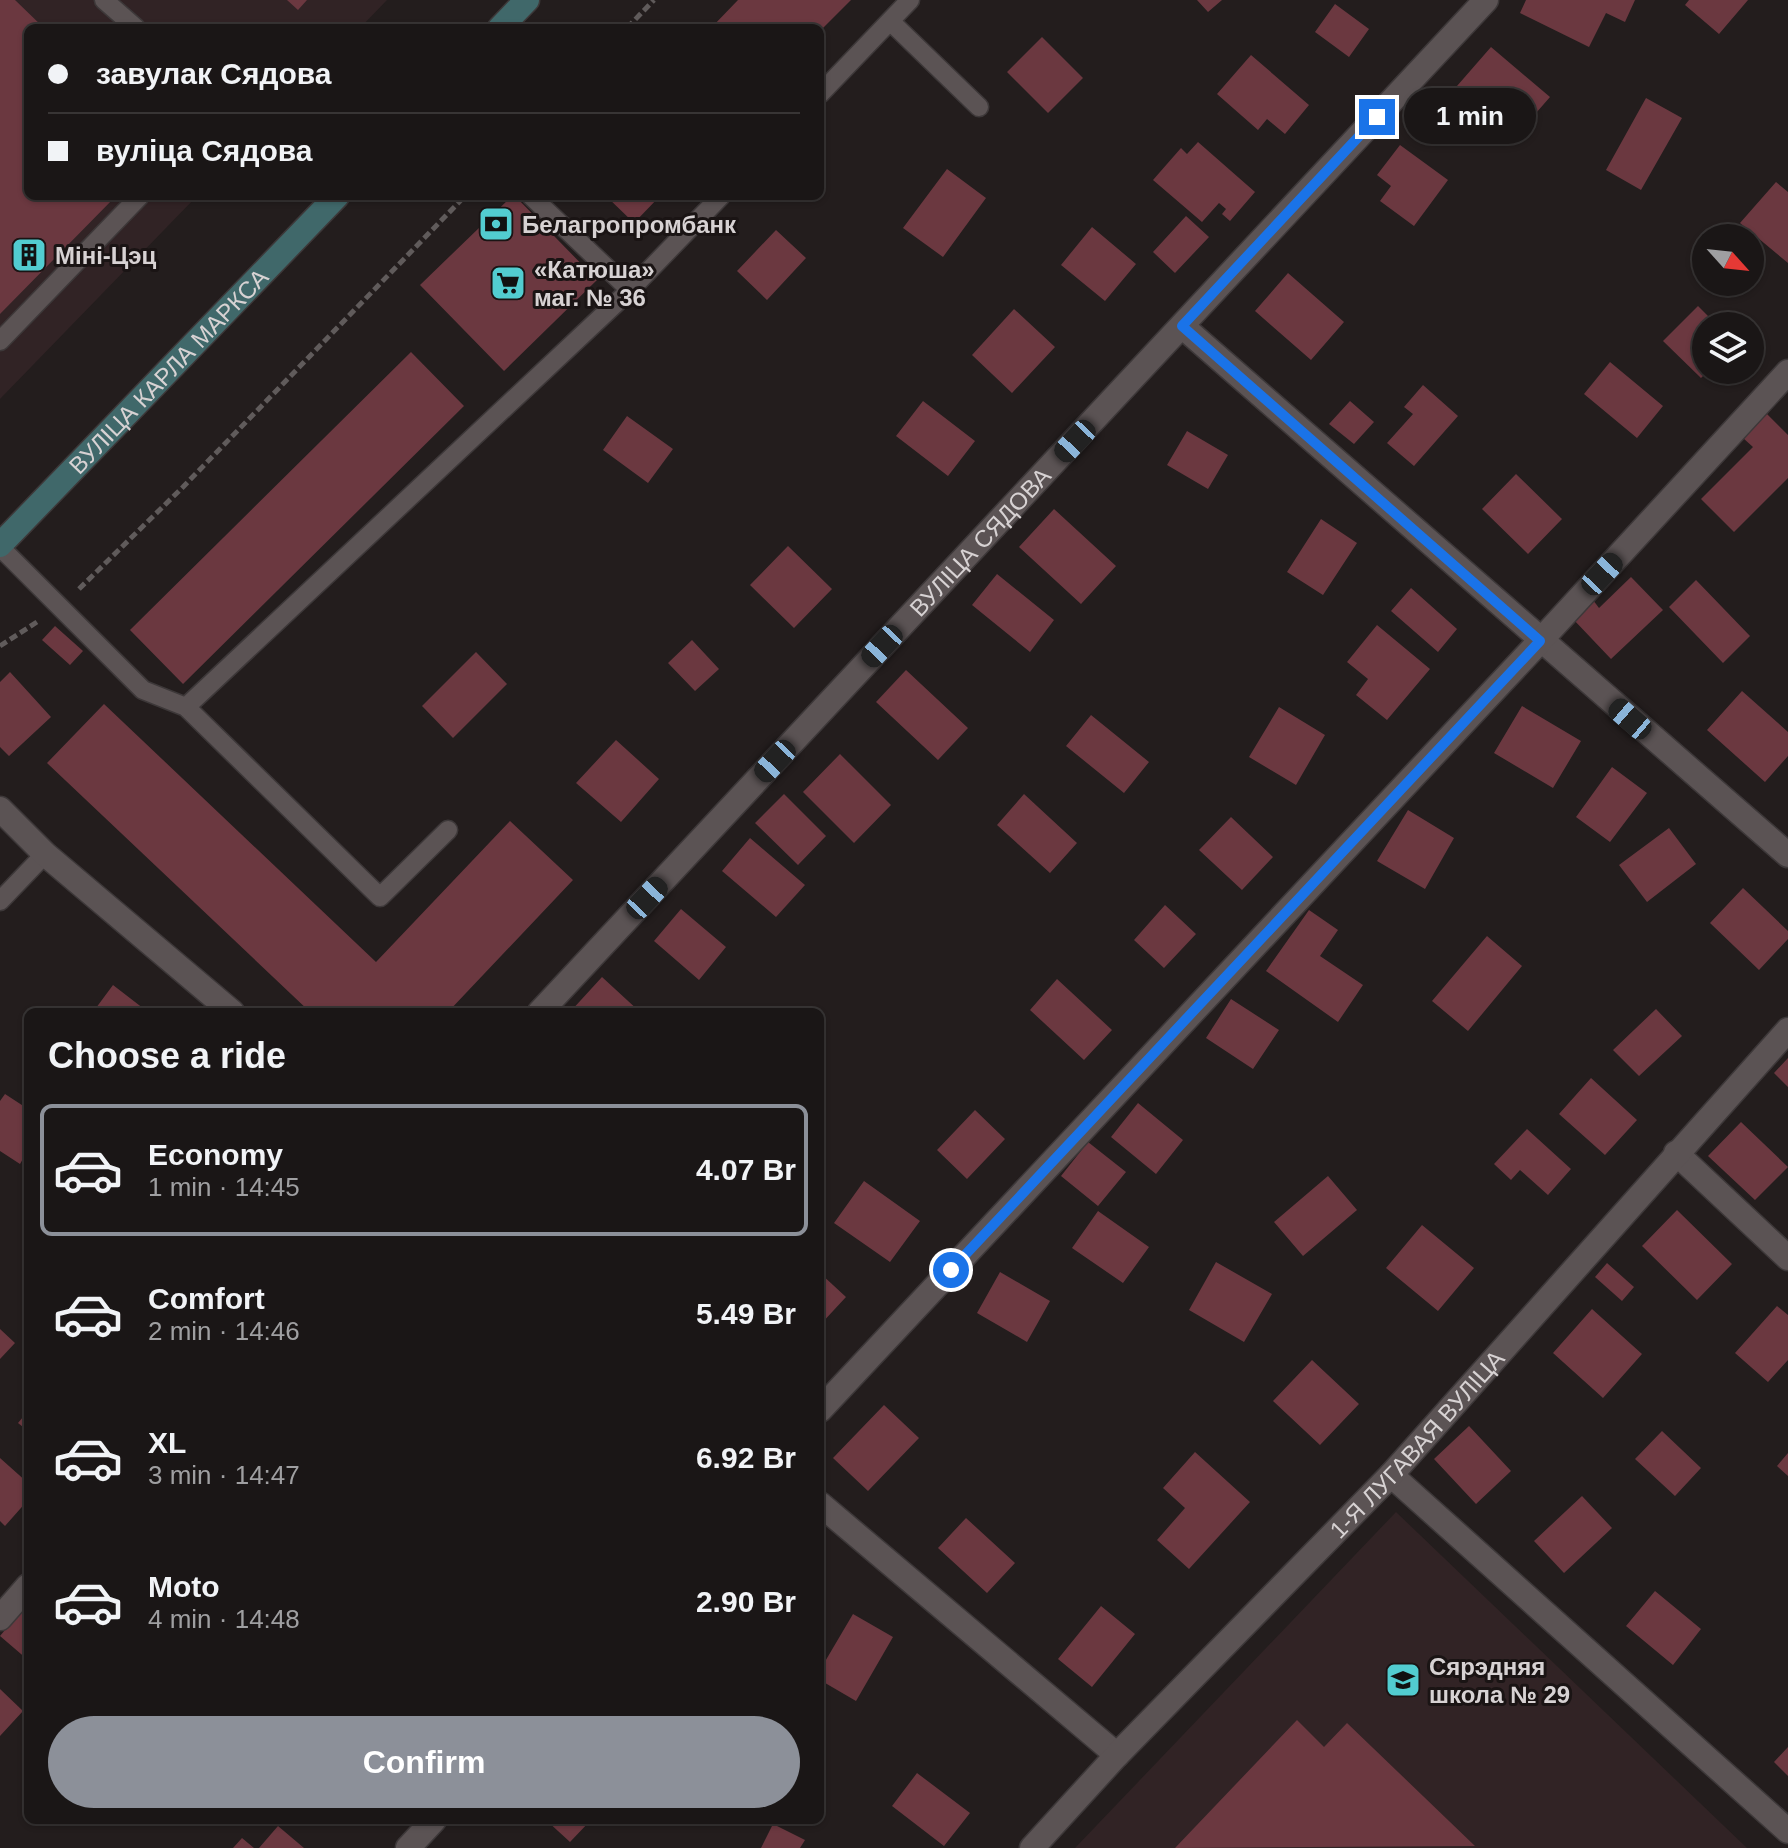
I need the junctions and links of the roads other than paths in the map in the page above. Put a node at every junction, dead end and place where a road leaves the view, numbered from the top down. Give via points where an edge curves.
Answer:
1 (104, 0) edge
2 (527, 0) edge
3 (910, 0) edge
4 (1486, 0) edge
5 (890, 21) junction
6 (131, 24) edge
7 (504, 24) edge
8 (824, 90) edge
9 (979, 107) dead end
10 (136, 200) edge
11 (326, 200) edge
12 (535, 200) edge
13 (717, 200) edge
14 (630, 290) junction
15 (1182, 326) junction
16 (0, 341) edge
17 (1788, 372) edge
18 (0, 546) edge
19 (1540, 641) junction
20 (186, 707) junction
21 (0, 809) edge
22 (448, 830) dead end
23 (45, 854) junction
24 (1788, 855) edge
25 (0, 901) edge
26 (227, 1008) edge
27 (544, 1008) edge
28 (1788, 1030) edge
29 (1676, 1153) junction
30 (1788, 1258) edge
31 (824, 1406) edge
32 (1391, 1475) junction
33 (824, 1507) edge
34 (24, 1591) edge
35 (0, 1618) edge
36 (1117, 1755) junction
37 (430, 1824) edge
38 (1788, 1831) edge
39 (408, 1848) edge
40 (1032, 1848) edge

1 - 6 lane
2 - 7 main road
3 - 5 lane
4 - 15 street, ВУЛІЦА СЯДОВА
5 - 8 lane
5 - 9 lane
10 - 16 lane
11 - 18 main road, ВУЛІЦА КАРЛА МАРКСА
12 - 14 lane
13 - 14 lane
14 - 20 lane
15 - 19 street
15 - 27 street, ВУЛІЦА СЯДОВА
17 - 19 street
18 - 20 lane via 143,690
19 - 24 street
19 - 31 street
20 - 22 lane via 380,897
21 - 23 street
23 - 25 lane
23 - 26 street
28 - 29 street, 1-Я ЛУГАВАЯ ВУЛІЦА
29 - 30 street
29 - 32 street, 1-Я ЛУГАВАЯ ВУЛІЦА
32 - 36 street, 1-Я ЛУГАВАЯ ВУЛІЦА
32 - 38 street
33 - 36 street
34 - 35 street
36 - 40 street, 1-Я ЛУГАВАЯ ВУЛІЦА
37 - 39 street

